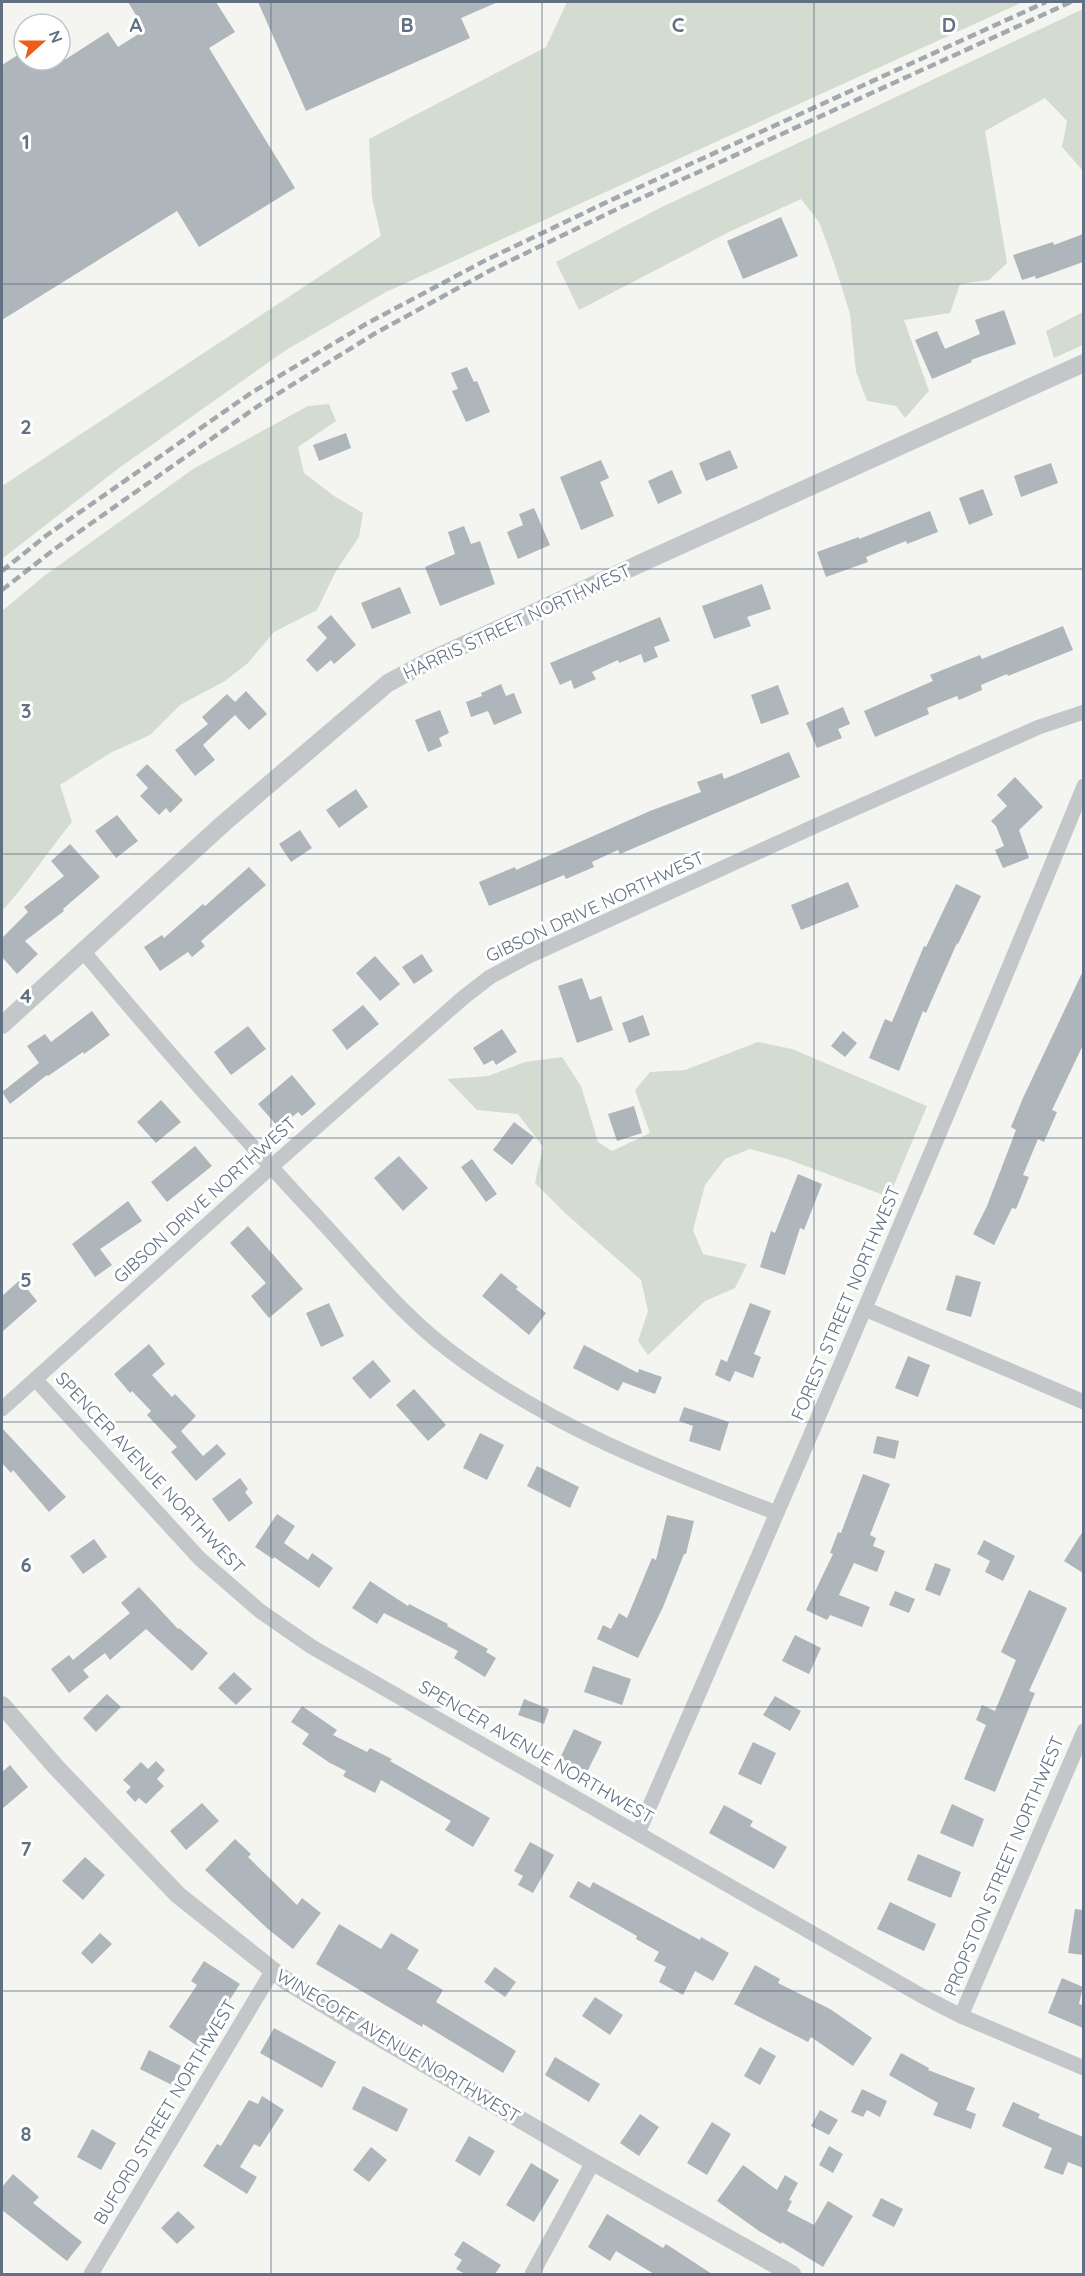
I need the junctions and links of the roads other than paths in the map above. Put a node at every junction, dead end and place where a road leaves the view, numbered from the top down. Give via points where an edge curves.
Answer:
1 (1083, 363) edge
2 (1083, 712) edge
3 (1083, 786) edge
4 (83, 951) junction
5 (2, 1025) edge
6 (271, 1167) junction
7 (865, 1309) junction
8 (35, 1379) junction
9 (1083, 1402) edge
10 (2, 1409) edge
11 (777, 1513) junction
12 (4, 1712) edge
13 (1083, 1731) edge
14 (638, 1833) junction
15 (273, 1970) junction
16 (961, 2016) junction
17 (1083, 2068) edge
18 (593, 2162) junction
19 (91, 2274) edge
20 (532, 2274) edge
21 (792, 2274) edge

1 - 4 street, HARRIS STREET NORTHWEST via 650,559 388,683 225,822
2 - 6 street, GIBSON DRIVE NORTHWEST via 1039,727 813,826 490,977
3 - 7 street, FOREST STREET NORTHWEST
4 - 5 street, HARRIS STREET NORTHWEST
4 - 6 street
6 - 8 street, GIBSON DRIVE NORTHWEST
6 - 11 street via 403,1309 449,1351 501,1387 585,1434
7 - 9 street
7 - 11 street, FOREST STREET NORTHWEST
8 - 10 street, GIBSON DRIVE NORTHWEST
8 - 14 street, SPENCER AVENUE NORTHWEST via 200,1559 260,1611 312,1647
11 - 14 street, FOREST STREET NORTHWEST
12 - 15 street, WINECOFF AVENUE NORTHWEST via 178,1895
13 - 16 street, PROPSTON STREET NORTHWEST
14 - 16 street, SPENCER AVENUE NORTHWEST
15 - 18 street, WINECOFF AVENUE NORTHWEST via 353,2022
15 - 19 street, BUFORD STREET NORTHWEST
16 - 17 street, SPENCER AVENUE NORTHWEST
18 - 20 street
18 - 21 street, WINECOFF AVENUE NORTHWEST

